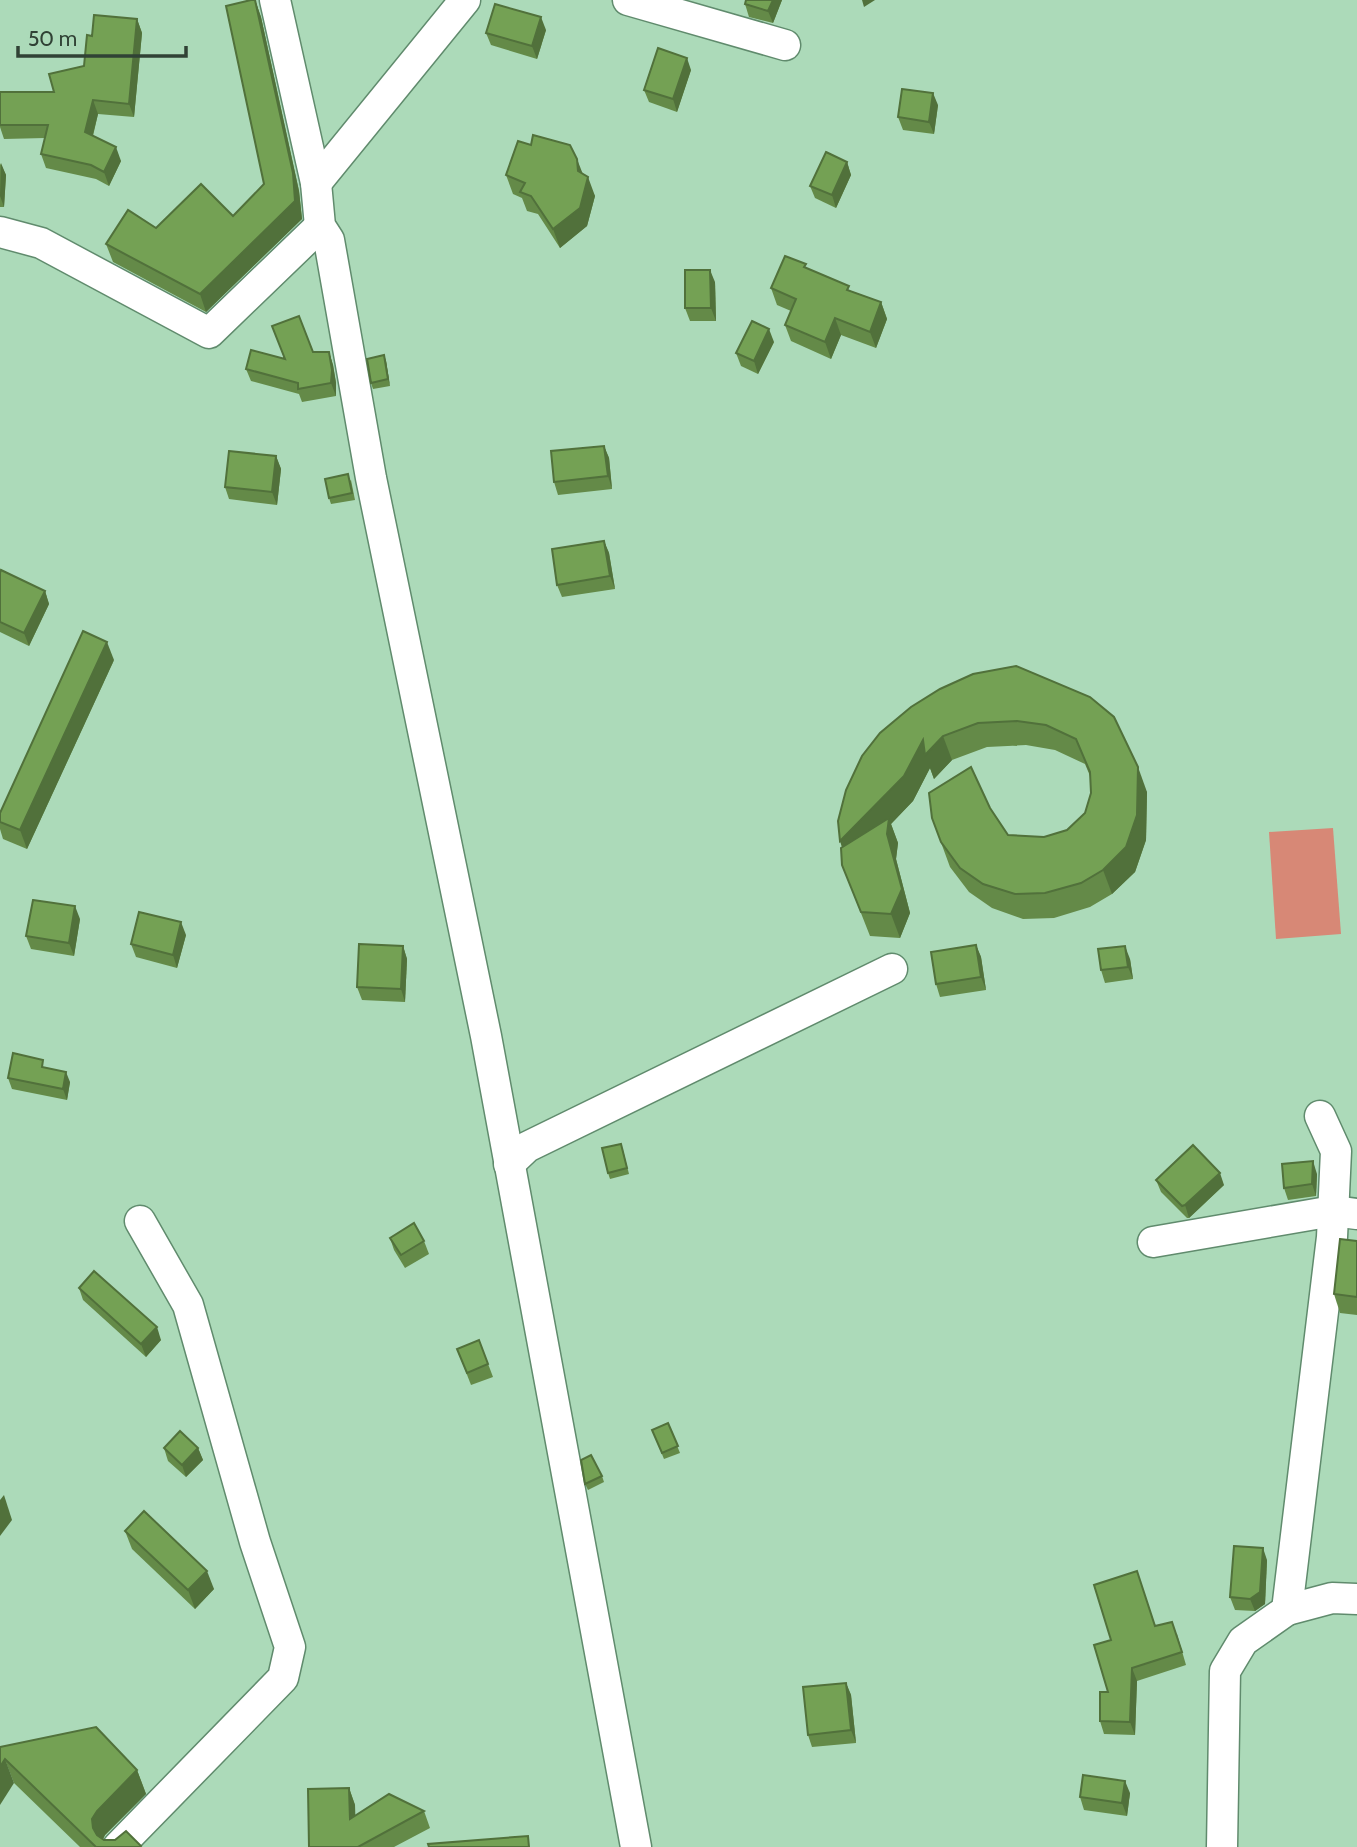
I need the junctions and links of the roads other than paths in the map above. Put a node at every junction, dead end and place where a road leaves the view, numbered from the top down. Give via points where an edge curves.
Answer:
1 (275, 0) edge
2 (465, 0) edge
3 (628, 0) edge
4 (785, 45) dead end
5 (316, 183) junction
6 (320, 226) junction
7 (0, 232) edge
8 (892, 969) dead end
9 (1320, 1116) dead end
10 (509, 1164) junction
11 (1345, 1213) edge
12 (140, 1222) dead end
13 (1153, 1242) dead end
14 (1357, 1599) edge
15 (1287, 1610) junction
16 (118, 1847) edge
17 (636, 1847) edge
18 (1222, 1847) edge

1 - 5 street
2 - 5 street
3 - 4 street
5 - 6 street
6 - 7 street via 209,333 41,243
6 - 10 street via 329,240 371,478
8 - 10 street via 527,1147
9 - 11 street via 1336,1151
10 - 17 street
11 - 13 street
11 - 15 street via 1332,1237
12 - 16 street via 188,1305 255,1542 290,1647 283,1678
14 - 15 street via 1332,1598
15 - 18 street via 1243,1641 1225,1671

